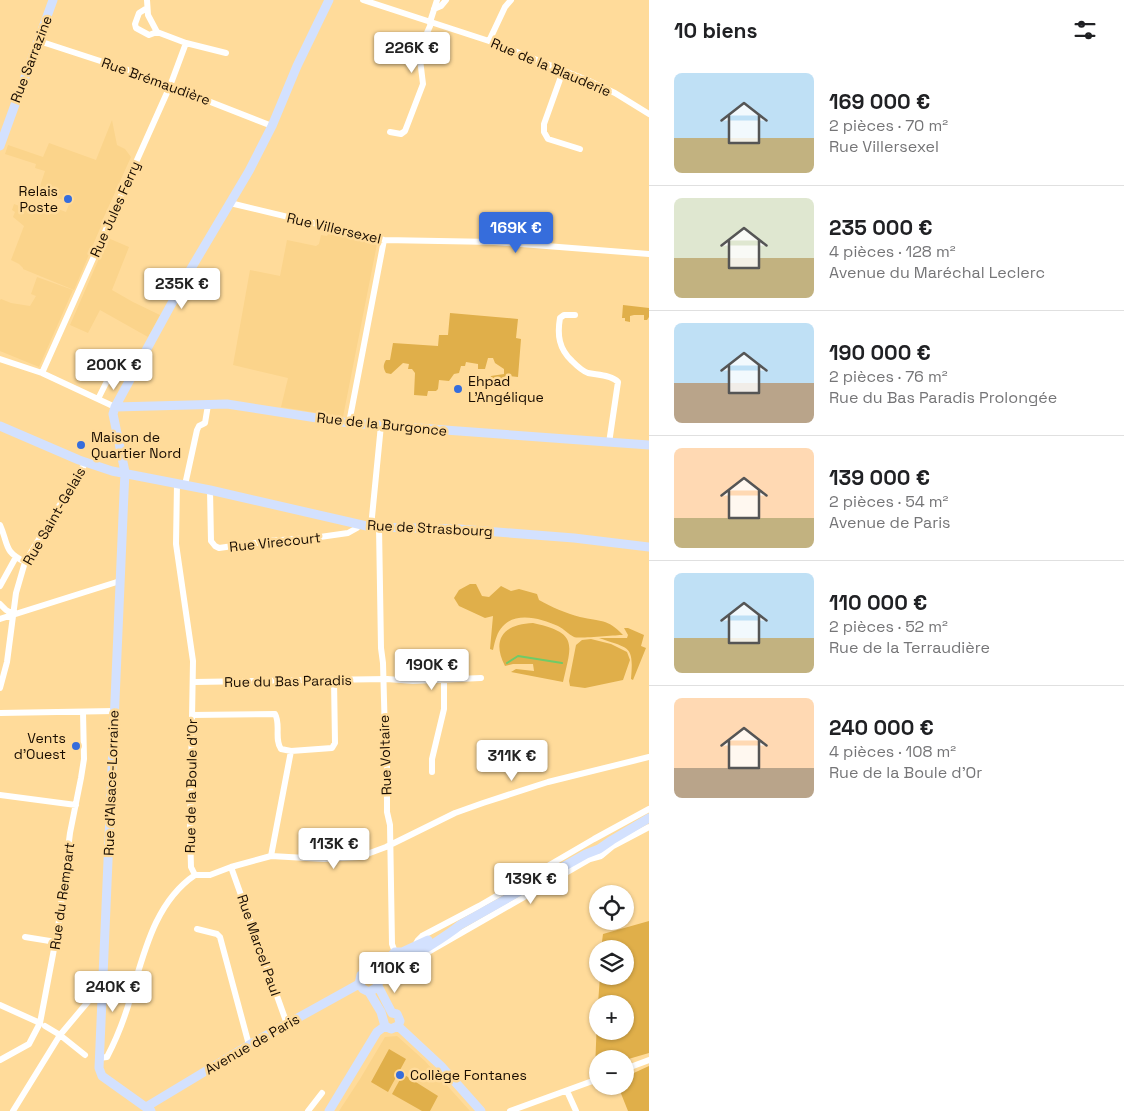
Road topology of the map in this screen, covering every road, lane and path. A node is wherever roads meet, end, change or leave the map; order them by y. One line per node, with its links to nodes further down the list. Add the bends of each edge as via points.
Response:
1 (53, 0): 12 (main road, Rue Sarrazine)
2 (147, 0): 8 (street)
3 (329, 0): 19 (main road)
4 (363, 0): 10 (street, Rue de la Blauderie)
5 (437, 0): 9 (street)
6 (446, 0): 9 (street)
7 (511, 0): 13 (street)
8 (147, 8): 11 (street); 11 (street, via 139,13 136,28 149,35)
9 (434, 9): 10 (street)
10 (430, 22): 13 (street, Rue de la Blauderie); 20 (street, via 419,52 424,80 417,102 405,131 401,134)
11 (157, 32): 14 (street)
12 (38, 41): 17 (street, Rue Brémaudière); 21 (main road, Rue Sarrazine)
13 (489, 41): 16 (street, Rue de la Blauderie)
14 (186, 43): 15 (street); 17 (street, Rue Jules Ferry)
15 (226, 53)
16 (563, 71): 18 (street, Rue de la Blauderie, via 597,84); 22 (street, via 544,132 548,139)
17 (170, 86): 19 (street, Rue Brémaudière); 28 (street, Rue Jules Ferry)
18 (649, 114)
19 (272, 126): 23 (main road)
20 (390, 132)
21 (0, 146)
22 (580, 149)
23 (230, 203): 24 (street, Rue Villersexel); 32 (main road)
24 (384, 240): 25 (street, Rue Villersexel, via 494,242); 33 (street)
25 (649, 254)
26 (575, 316): 36 (street, via 560,318 558,336 562,349 581,369 618,382)
27 (0, 359): 28 (street)
28 (42, 373): 30 (street)
29 (110, 375): 30 (street)
30 (98, 399): 32 (street)
31 (208, 405): 32 (main road, Rue de la Burgonce); 33 (main road, Rue de la Burgonce, via 237,405); 41 (street, Rue de la Boule d'Or, via 205,423 197,430)
32 (115, 407): 40 (main road, Rue d'Alsace-Lorraine, via 113,414)
33 (348, 423): 34 (main road, Rue de la Burgonce)
34 (382, 425): 36 (main road, Rue de la Burgonce); 46 (street, Rue Voltaire)
35 (0, 426): 38 (main road, Rue de Strasbourg)
36 (609, 443): 37 (main road, Rue de la Burgonce)
37 (649, 445)
38 (86, 462): 39 (main road, Rue de Strasbourg); 49 (street, Rue Saint-Gelais)
39 (112, 470): 40 (main road, Rue de Strasbourg); 43 (main road)
40 (125, 472): 41 (main road, Rue de Strasbourg); 43 (main road, Rue d'Alsace-Lorraine)
41 (181, 485): 42 (main road, Rue de Strasbourg); 59 (street, Rue de la Boule d'Or, via 176,544)
42 (210, 490): 44 (main road, Rue de Strasbourg); 44 (street, Rue Virecourt, via 211,541 219,548 348,533)
43 (124, 493): 50 (main road, Rue d'Alsace-Lorraine)
44 (359, 524): 46 (main road, Rue de Strasbourg)
45 (0, 525): 48 (street, via 8,549)
46 (375, 527): 47 (main road, Rue de Strasbourg, via 458,529); 57 (street, Rue Voltaire)
47 (649, 547)
48 (16, 557): 49 (street); 51 (street)
49 (25, 562): 53 (street, Rue Saint-Gelais)
50 (120, 581): 53 (street); 61 (main road, Rue d'Alsace-Lorraine)
51 (0, 586)
52 (0, 604): 53 (street)
53 (14, 614): 54 (street); 60 (street, Rue Saint-Gelais)
54 (0, 619)
55 (444, 678): 56 (street, Rue du Bas Paradis); 57 (street, Rue du Bas Paradis); 67 (street, via 444,709)
56 (481, 678)
57 (383, 679): 58 (street, Rue du Bas Paradis); 75 (street, Rue Voltaire)
58 (334, 680): 59 (street, Rue du Bas Paradis); 65 (street, via 334,746)
59 (194, 682): 64 (street, Rue de la Boule d'Or)
60 (0, 687)
61 (114, 711): 62 (street); 90 (main road, Rue d'Alsace-Lorraine)
62 (84, 712): 63 (street); 69 (street, Rue du Rempart, via 84,759)
63 (0, 713)
64 (192, 715): 65 (street, via 275,714 278,745); 78 (street, Rue de la Boule d'Or, via 190,840 191,867)
65 (291, 751): 76 (street)
66 (649, 757): 75 (street, via 548,782 482,803)
67 (432, 772)
68 (0, 796): 69 (street)
69 (76, 806): 83 (street, Rue du Rempart)
70 (649, 809): 84 (street, via 434,929 418,940)
71 (649, 818): 73 (main road)
72 (649, 827): 74 (street)
73 (614, 838): 74 (street); 79 (main road)
74 (626, 839): 79 (street, via 601,856)
75 (389, 845): 76 (street, via 352,859); 85 (street, Rue Voltaire, via 392,944)
76 (271, 856): 77 (street)
77 (231, 867): 78 (street, via 205,876); 96 (street, Rue Marcel Paul)
78 (195, 875): 101 (street, via 180,888 155,923 119,1032 107,1057)
79 (511, 900): 80 (street); 80 (main road, via 473,918)
80 (463, 927): 84 (main road, via 443,931); 86 (main road)
81 (197, 929): 99 (street, via 217,934 220,938)
82 (25, 937): 83 (street)
83 (56, 942): 95 (street, Rue du Rempart)
84 (414, 947): 85 (main road)
85 (396, 955): 86 (main road, via 406,958); 86 (main road, via 393,965); 87 (main road)
86 (404, 964): 88 (main road)
87 (370, 972): 88 (main road, via 375,973); 89 (main road, via 361,975)
88 (378, 983): 91 (main road); 93 (main road)
89 (359, 984): 91 (main road); 96 (main road, Avenue de Paris)
90 (102, 985): 98 (street); 101 (main road, Rue d'Alsace-Lorraine)
91 (369, 992): 94 (main road)
92 (0, 1005): 95 (street)
93 (392, 1012): 94 (main road, via 387,1014); 97 (main road, via 398,1016)
94 (384, 1022): 97 (main road, via 392,1029); 111 (main road)
95 (43, 1024): 98 (street); 102 (street, Rue du Rempart, via 29,1044)
96 (288, 1024): 99 (main road, Avenue de Paris)
97 (398, 1026): 112 (main road, via 441,1066)
98 (60, 1035): 100 (street); 109 (street)
99 (249, 1046): 108 (main road, Avenue de Paris)
100 (85, 1055)
101 (99, 1058): 108 (main road, Rue d'Alsace-Lorraine, via 100,1072)
102 (0, 1060)
103 (649, 1060): 104 (street)
104 (634, 1066)
105 (589, 1082): 106 (street)
106 (567, 1091): 113 (street); 114 (street)
107 (322, 1094): 110 (street)
108 (148, 1109)
109 (13, 1111)
110 (308, 1111)
111 (329, 1111)
112 (481, 1111)
113 (510, 1111)
114 (576, 1111)

